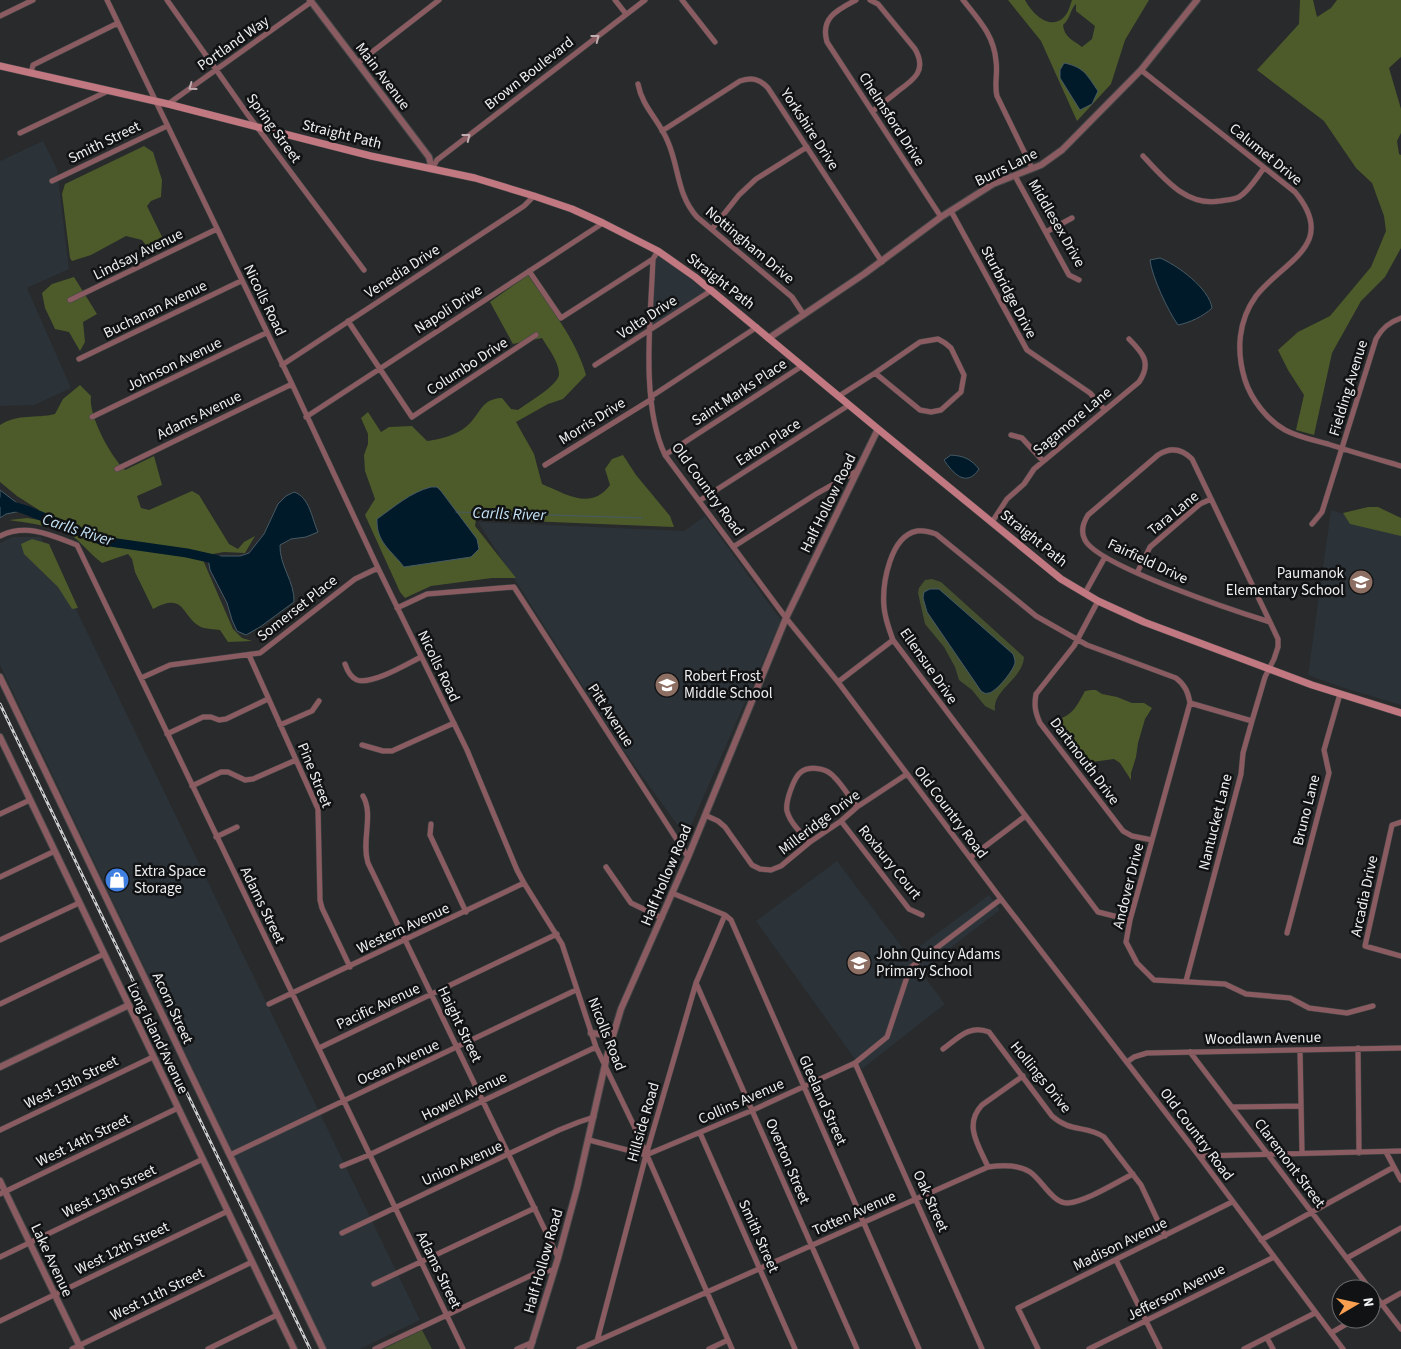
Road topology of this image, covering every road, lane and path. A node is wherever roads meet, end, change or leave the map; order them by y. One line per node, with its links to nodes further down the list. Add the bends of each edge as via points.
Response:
1 (33, 0): 14 (street)
2 (107, 0): 15 (street, Nicolls Road)
3 (167, 0): 19 (street, Spring Street)
4 (439, 0): 17 (street)
5 (615, 0): 13 (street)
6 (645, 0): 13 (street, Brown Boulevard)
7 (682, 0): 16 (street)
8 (856, 0): 26 (street, Chelmsford Drive, via 833,14 824,33)
9 (870, 0): 26 (street, via 878,4 915,48 920,63 916,77)
10 (963, 0): 33 (street, via 990,36 997,62 995,90)
11 (1197, 0): 20 (street, Burrs Lane)
12 (311, 1): 17 (street, Main Avenue); 19 (street, Portland Way)
13 (626, 14): 35 (street, Brown Boulevard, one-way to 13, via 437,160)
14 (0, 16)
15 (118, 23): 21 (street, via 32,65); 24 (street, Nicolls Road)
16 (715, 42)
17 (358, 63): 35 (street, Main Avenue, via 429,157)
18 (0, 66): 21 (main road, Straight Path)
19 (216, 70): 25 (street, Portland Way, one-way to 25); 28 (street, Spring Street)
20 (1141, 70): 33 (street, Burrs Lane, via 1062,150); 34 (street, Calumet Drive)
21 (30, 73): 23 (main road, Straight Path)
22 (638, 84): 29 (street, Nottingham Drive, via 644,104)
23 (108, 90): 24 (main road, Straight Path); 30 (street)
24 (156, 102): 25 (main road, Straight Path); 27 (street, Nicolls Road)
25 (168, 104): 28 (main road, Straight Path)
26 (873, 111): 40 (street, Chelmsford Drive)
27 (167, 126): 37 (street, Smith Street); 43 (street, Nicolls Road)
28 (257, 127): 35 (main road, Straight Path); 49 (street, Spring Street)
29 (662, 131): 31 (street, Yorkshire Drive, via 740,81 756,79 768,88); 44 (street, Nottingham Drive, via 671,149 680,189 689,209)
30 (20, 132)
31 (806, 147): 44 (street, via 756,179); 48 (street, Yorkshire Drive)
32 (1143, 156): 34 (street, via 1171,186 1191,199 1210,203 1239,197)
33 (1032, 168): 36 (street, Burrs Lane)
34 (1264, 168): 79 (street, Calumet Drive, via 1296,192 1305,204 1310,214 1310,237 1304,250 1265,286 1250,306 1240,340 1246,383 1265,414 1284,429)
35 (432, 170): 38 (main road, Straight Path, via 475,178)
36 (1015, 176): 39 (street, Burrs Lane, via 993,184); 45 (street, Middlesex Drive)
37 (52, 181)
38 (534, 196): 42 (main road, Straight Path); 57 (street, Venedia Drive, via 524,206)
39 (951, 211): 40 (street, Burrs Lane); 74 (street, Sturbridge Drive, via 1027,350 1090,393)
40 (941, 217): 48 (street, Burrs Lane)
41 (1072, 218): 45 (street)
42 (603, 223): 46 (main road, Straight Path); 50 (street, Napoli Drive)
43 (216, 229): 52 (street, Nicolls Road); 54 (street, Lindsay Avenue)
44 (712, 229): 55 (street, Nottingham Drive, via 792,297)
45 (1046, 232): 51 (street, Middlesex Drive, via 1069,275)
46 (658, 251): 47 (street); 53 (main road, Straight Path)
47 (653, 258): 50 (street, via 561,318); 59 (street, Old Country Road)
48 (882, 262): 55 (street, Burrs Lane)
49 (364, 270)
50 (529, 271): 68 (street, Napoli Drive)
51 (1078, 280)
52 (241, 281): 60 (street, Nicolls Road); 64 (street, Buchanan Avenue)
53 (712, 290): 58 (main road, Straight Path); 59 (street, Volta Drive)
54 (70, 300)
55 (804, 314): 62 (street, Burrs Lane)
56 (1401, 318): 79 (street, Fielding Avenue, via 1387,325 1376,339)
57 (348, 321): 65 (street, Venedia Drive); 68 (street)
58 (757, 327): 62 (main road, Straight Path); 72 (street, Morris Drive)
59 (649, 330): 66 (street, Volta Drive); 72 (street, Old Country Road)
60 (266, 333): 65 (street, Nicolls Road); 75 (street, Johnson Avenue)
61 (536, 335): 68 (street, Columbo Drive, via 412,417)
62 (769, 338): 67 (main road, Straight Path)
63 (1129, 339): 74 (street, Sagamore Lane, via 1144,357 1143,375)
64 (80, 359)
65 (282, 365): 70 (street, Nicolls Road)
66 (595, 365)
67 (802, 366): 71 (main road, Straight Path); 80 (street, Saint Marks Place)
68 (380, 369): 76 (street, Napoli Drive)
69 (875, 373): 69 (street, via 920,342 938,339 951,348 964,375 964,383 961,392 941,410 925,411); 71 (street)
70 (292, 384): 76 (street, Nicolls Road); 84 (street, Adams Avenue)
71 (839, 396): 73 (main road, Straight Path)
72 (652, 397): 80 (street, Old Country Road, via 658,437); 82 (street, Morris Drive)
73 (849, 405): 77 (main road, Straight Path); 87 (street, Eaton Place)
74 (1105, 410): 81 (street, Sagamore Lane)
75 (92, 417)
76 (306, 417): 93 (street, Nicolls Road)
77 (878, 429): 85 (street, Half Hollow Road); 88 (main road, Straight Path)
78 (1011, 435): 81 (street, via 1022,438)
79 (1342, 449): 83 (street, Calumet Drive); 89 (street, Fielding Avenue, via 1322,512)
80 (665, 455): 87 (street, Old Country Road)
81 (1043, 461): 88 (street, Sagamore Lane, via 1007,499)
82 (545, 466)
83 (1401, 466)
84 (117, 469)
85 (857, 471): 91 (street); 98 (street, Half Hollow Road)
86 (1211, 499): 92 (street, Fairfield Drive, via 1192,459 1176,449 1166,449 1088,515 1083,523 1085,541); 94 (street, Tara Lane, via 1200,504 1150,547); 99 (street, Fairfield Drive)
87 (699, 501): 91 (street, Old Country Road)
88 (992, 522): 95 (main road, Straight Path, via 1062,579)
89 (1312, 524)
90 (0, 536): 107 (street, Adams Street, via 12,530 42,531 77,545)
91 (734, 546): 98 (street, Old Country Road)
92 (1105, 557): 94 (street, Fairfield Drive); 95 (street)
93 (378, 568): 97 (street, Nicolls Road); 102 (street, Somerset Place, via 355,579 260,653)
94 (1137, 574): 99 (street, Fairfield Drive)
95 (1085, 593): 96 (main road, Straight Path)
96 (1098, 601): 101 (street, Dartmouth Drive); 105 (main road, Straight Path, via 1144,622)
97 (397, 608): 103 (street, Nicolls Road); 138 (street, Pitt Avenue, via 427,594 514,587)
98 (786, 618): 108 (street, Old Country Road); 128 (street, Half Hollow Road)
99 (1270, 622): 105 (street, Fairfield Drive, via 1278,647)
100 (893, 640): 101 (street, Ellensue Drive, via 884,607 888,568 897,546 904,537 916,531 936,534 1036,616); 108 (street); 129 (street, Ellensue Drive)
101 (1077, 640): 112 (street, via 1176,678 1188,692); 135 (street, Dartmouth Drive, via 1036,694 1035,713 1123,831)
102 (249, 655): 107 (street, Somerset Place, via 170,665); 110 (street, Pine Street)
103 (421, 657): 104 (street, via 383,676 366,680 357,680 349,674); 115 (street, Nicolls Road)
104 (345, 664)
105 (1269, 668): 109 (main road, Straight Path); 114 (street, Nantucket Lane)
106 (0, 677): 200 (street, Acorn Street)
107 (141, 678): 117 (street, Adams Street)
108 (838, 682): 122 (street, Old Country Road)
109 (1340, 694): 113 (main road, Straight Path); 151 (street, Bruno Lane, via 1324,750 1329,773)
110 (268, 699): 116 (street, Pine Street); 117 (street, via 226,719 203,717)
111 (319, 701): 116 (street, via 312,711)
112 (1190, 703): 114 (street); 135 (street, Andover Drive)
113 (1401, 713)
114 (1252, 721): 158 (street, Nantucket Lane)
115 (454, 723): 119 (street, via 392,751); 142 (street, Nicolls Road)
116 (280, 726): 121 (street, Pine Street)
117 (167, 734): 123 (street, Adams Street)
118 (0, 737): 120 (street, Long Island Avenue)
119 (362, 745)
120 (2, 749): 125 (street, Long Island Avenue)
121 (296, 760): 123 (street, via 253,779 245,780 220,772); 157 (street, Pine Street, via 318,809 322,908)
122 (907, 774): 126 (street, Milleridge Drive); 139 (street, Old Country Road)
123 (192, 786): 134 (street, Adams Street)
124 (364, 796): 153 (street, Haight Street, via 368,810 365,854)
125 (30, 800): 127 (street); 137 (street, Long Island Avenue)
126 (857, 807): 130 (street, Milleridge Drive); 136 (street, via 831,773 820,768 800,772 786,802 787,810)
127 (0, 814)
128 (705, 815): 136 (street, Milleridge Drive, via 718,821 752,865 760,869 771,870 781,866); 138 (street, Half Hollow Road)
129 (1024, 816): 139 (street); 150 (street, Ellensue Drive, via 1098,912)
130 (842, 821): 136 (street, Milleridge Drive); 148 (street, Roxbury Court, via 909,909)
131 (1401, 822): 156 (street, Arcadia Drive, via 1392,825 1365,946)
132 (431, 824): 146 (street, via 430,835)
133 (237, 827): 134 (street)
134 (216, 837): 161 (street, Adams Street)
135 (1152, 840): 150 (street, Andover Drive)
136 (810, 842)
137 (54, 851): 141 (street); 145 (street, Long Island Avenue)
138 (688, 857): 143 (street, Half Hollow Road)
139 (970, 858): 144 (street, Old Country Road)
140 (606, 866): 149 (street, via 631,903)
141 (0, 877)
142 (524, 883): 146 (street, Western Avenue); 152 (street, Nicolls Road)
143 (672, 893): 147 (street); 149 (street, Half Hollow Road)
144 (1001, 899): 178 (street, Old Country Road); 179 (street, Collins Avenue, via 910,968 887,1037)
145 (79, 902): 154 (street); 155 (street, Long Island Avenue)
146 (466, 912): 153 (street, Western Avenue)
147 (725, 915): 159 (street, Hillside Road); 183 (street, Gleeland Street, via 731,920)
148 (922, 915)
149 (662, 918): 168 (street, Half Hollow Road)
150 (1130, 920): 158 (street, Andover Drive, via 1126,942 1137,963 1154,980)
151 (1286, 933)
152 (556, 934): 160 (street, Nicolls Road); 162 (street, Pacific Avenue)
153 (406, 939): 157 (street, Western Avenue); 162 (street, Haight Street)
154 (0, 940)
155 (104, 954): 163 (street); 165 (street, Long Island Avenue)
156 (1401, 956)
157 (350, 967): 161 (street, Western Avenue)
158 (1186, 982): 166 (street, Andover Drive, via 1225,984 1246,994 1290,998 1309,1008 1347,1013)
159 (696, 983): 189 (street, Overton Street); 202 (street, Hillside Road)
160 (576, 990): 167 (street, Nicolls Road); 171 (street, Ocean Avenue)
161 (292, 993): 164 (street, Western Avenue); 170 (street, Adams Street)
162 (431, 994): 170 (street, Pacific Avenue); 171 (street, Haight Street)
163 (0, 1004)
164 (270, 1004)
165 (129, 1005): 177 (street, Long Island Avenue); 180 (street)
166 (1373, 1006)
167 (591, 1033): 168 (street); 169 (street, Nicolls Road)
168 (613, 1034): 181 (street, Half Hollow Road)
169 (596, 1047): 181 (street, Nicolls Road); 185 (street, Howell Avenue)
170 (319, 1048): 184 (street, Adams Street)
171 (458, 1048): 184 (street, Ocean Avenue); 185 (street, Haight Street)
172 (1358, 1048): 173 (street, Woodlawn Avenue); 175 (street, Woodlawn Avenue); 197 (street)
173 (1401, 1048)
174 (943, 1049): 182 (street, Hollings Drive, via 970,1030 980,1028 989,1032)
175 (1300, 1050): 176 (street, Woodlawn Avenue); 186 (street)
176 (1190, 1052): 178 (street, Woodlawn Avenue, via 1147,1053); 187 (street, Claremont Street)
177 (153, 1057): 188 (street, Long Island Avenue); 191 (street, West 15th Street)
178 (1127, 1062): 203 (street, Old Country Road)
179 (855, 1063): 183 (street, Collins Avenue); 212 (street, Oak Street)
180 (0, 1067)
181 (606, 1067): 190 (street, Half Hollow Road); 202 (street, Nicolls Road)
182 (1023, 1076): 206 (street, via 976,1111 972,1128); 208 (street, Hollings Drive, via 1052,1116 1069,1127 1097,1132 1104,1137)
183 (804, 1087): 189 (street, Collins Avenue); 218 (street, Gleeland Street)
184 (344, 1101): 200 (street, Ocean Avenue); 201 (street, Adams Street)
185 (483, 1101): 198 (street, Haight Street); 201 (street, Howell Avenue)
186 (1301, 1106): 187 (street); 196 (street)
187 (1232, 1107): 199 (street, Claremont Street)
188 (178, 1108): 204 (street, Long Island Avenue); 211 (street, West 14th Street)
189 (753, 1110): 192 (street, Collins Avenue); 224 (street, Overton Street)
190 (594, 1118): 193 (street, Half Hollow Road); 198 (street, Union Avenue)
191 (0, 1130)
192 (700, 1133): 202 (street, Collins Avenue); 232 (street, Smith Street)
193 (589, 1140): 202 (street); 226 (street, Half Hollow Road)
194 (1401, 1151): 195 (street)
195 (1386, 1152): 197 (street); 207 (street)
196 (1302, 1153): 197 (street); 199 (street)
197 (1359, 1153)
198 (509, 1154): 214 (street, Union Avenue); 215 (street, Haight Street)
199 (1268, 1154): 203 (street); 217 (street, Claremont Street)
200 (230, 1155): 255 (street, Acorn Street)
201 (369, 1155): 205 (street, Howell Avenue); 214 (street, Adams Street)
202 (646, 1155): 236 (street, Nicolls Road); 250 (street, Hillside Road)
203 (1199, 1156): 213 (street, Old Country Road)
204 (203, 1159): 216 (street, Long Island Avenue); 223 (street, West 13th Street)
205 (342, 1166)
206 (988, 1167): 208 (street, Totten Avenue, via 1015,1166 1029,1171 1057,1200 1066,1203 1078,1201); 212 (street, Totten Avenue)
207 (1394, 1167): 209 (street); 217 (street)
208 (1133, 1174): 221 (street, Hollings Drive)
209 (1401, 1180)
210 (0, 1181): 211 (street, Lake Avenue)
211 (3, 1193): 223 (street, Lake Avenue)
212 (916, 1199): 218 (street, Totten Avenue); 266 (street, Oak Street)
213 (1232, 1202): 221 (street, Madison Avenue); 222 (street, Old Country Road)
214 (395, 1208): 220 (street, Union Avenue); 231 (street, Adams Street)
215 (535, 1208): 226 (street, Haight Street); 231 (street)
216 (228, 1211): 230 (street, Long Island Avenue); 238 (street, West 12th Street)
217 (1312, 1213): 222 (street); 228 (street, Claremont Street)
218 (864, 1222): 224 (street, Totten Avenue); 265 (street, Gleeland Street)
219 (1401, 1228): 228 (street)
220 (342, 1233)
221 (1165, 1236): 229 (street, Madison Avenue)
222 (1261, 1240): 227 (street, Old Country Road)
223 (30, 1243): 225 (street, West 13th Street); 238 (street, Lake Avenue)
224 (812, 1246): 232 (street, Totten Avenue); 264 (street, Overton Street)
225 (0, 1257)
226 (558, 1258): 233 (street, Half Hollow Road)
227 (1274, 1258): 240 (street, Old Country Road); 244 (street, Jefferson Avenue)
228 (1347, 1258): 234 (street, Claremont Street)
229 (1116, 1260): 244 (street); 267 (street, Madison Avenue, via 1018,1308)
230 (252, 1262): 241 (street, Long Island Avenue); 252 (street, West 11th Street)
231 (422, 1262): 235 (street); 242 (street, Adams Street)
232 (760, 1269): 236 (street, Totten Avenue); 263 (street, Smith Street)
233 (554, 1270): 242 (street, via 536,1273); 251 (street, Half Hollow Road)
234 (1363, 1279)
235 (374, 1284)
236 (707, 1292): 249 (street, Nicolls Road); 250 (street, Totten Avenue)
237 (1401, 1293): 239 (street)
238 (54, 1295): 243 (street, West 12th Street); 252 (street, Lake Avenue)
239 (1382, 1304): 246 (street, Claremont Street)
240 (1315, 1314): 247 (street, Old Country Road); 248 (street)
241 (277, 1315): 253 (street); 254 (street, Long Island Avenue)
242 (447, 1315): 256 (street); 257 (street, Adams Street)
243 (0, 1321)
244 (1146, 1322): 268 (street, Jefferson Avenue); 269 (street)
245 (1338, 1329): 247 (street)
246 (1401, 1329)
247 (1331, 1333): 272 (street, Old Country Road)
248 (1267, 1338): 270 (street); 271 (street)
249 (728, 1340): 261 (street); 262 (street, Nicolls Road)
250 (597, 1341): 260 (street, Totten Avenue)
251 (533, 1342): 258 (street); 259 (street, Half Hollow Road)
252 (77, 1348)
253 (208, 1349)
254 (294, 1349)
255 (323, 1349)
256 (375, 1349)
257 (463, 1349)
258 (517, 1349)
259 (530, 1349)
260 (579, 1349)
261 (710, 1349)
262 (732, 1349)
263 (794, 1349)
264 (857, 1349)
265 (919, 1349)
266 (982, 1349)
267 (1038, 1349)
268 (1090, 1349)
269 (1160, 1349)
270 (1244, 1349)
271 (1273, 1349)
272 (1343, 1349)

